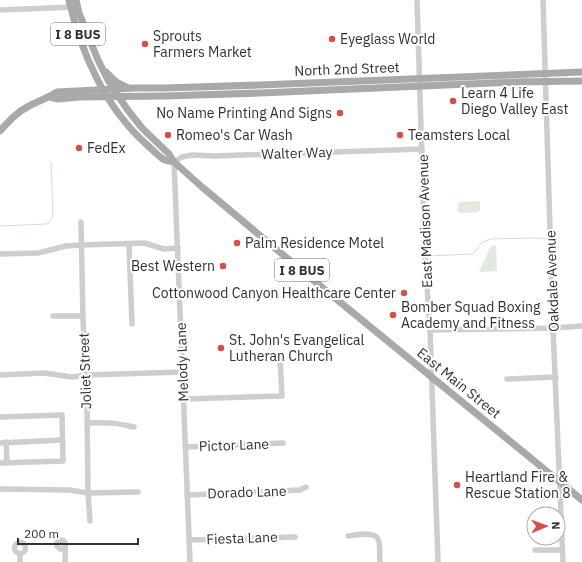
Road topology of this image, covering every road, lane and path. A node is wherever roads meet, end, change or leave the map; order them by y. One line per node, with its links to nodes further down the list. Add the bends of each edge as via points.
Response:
1 (417, 0): 9 (street, East Madison Avenue)
2 (543, 0): 7 (street, Oakdale Avenue)
3 (73, 3): 4 (street); 5 (main road, East Main Street / I 8 BUS); 8 (main road, East Main Street / I 8 BUS, via 80,40)
4 (0, 10)
5 (100, 66): 17 (main road, East Main Street / I 8 BUS); 18 (main road, via 116,82)
6 (582, 72): 7 (main road, North 2nd Street)
7 (545, 74): 9 (main road, North 2nd Street); 12 (street, Oakdale Avenue)
8 (96, 76): 19 (main road, East Main Street / I 8 BUS); 21 (main road)
9 (420, 79): 10 (main road, North 2nd Street); 16 (street, East Madison Avenue)
10 (350, 81): 13 (main road, North 2nd Street); 20 (main road, via 343,88)
11 (582, 81): 12 (main road, North 2nd Street)
12 (546, 82): 16 (main road, North 2nd Street); 42 (street, Oakdale Avenue)
13 (280, 85): 15 (main road, North 2nd Street); 22 (main road, via 274,88)
14 (233, 86): 15 (main road, North 2nd Street); 18 (main road, North 2nd Street); 23 (main road)
15 (248, 86): 24 (main road, via 236,90)
16 (420, 87): 20 (main road, North 2nd Street); 31 (street, East Madison Avenue)
17 (113, 89): 18 (main road, North 2nd Street); 19 (main road, North 2nd Street); 28 (main road, East Main Street / I 8 BUS)
18 (130, 89)
19 (103, 90): 21 (main road, North 2nd Street); 27 (main road, East Main Street / I 8 BUS)
20 (336, 90): 22 (main road, North 2nd Street)
21 (88, 91): 26 (main road, North 2nd Street, via 57,92)
22 (272, 93): 24 (main road, North 2nd Street)
23 (218, 94): 24 (main road, North 2nd Street); 25 (main road, North 2nd Street)
24 (234, 94)
25 (135, 96): 28 (main road, North 2nd Street); 29 (main road, via 128,104)
26 (50, 97): 27 (main road, North 2nd Street); 30 (main road, North 2nd Street, via 28,106)
27 (108, 97): 28 (main road, North 2nd Street); 32 (main road, East Main Street / I 8 BUS, via 135,134 163,159)
28 (118, 97): 29 (main road, East Main Street / I 8 BUS)
29 (128, 112): 32 (main road, East Main Street / I 8 BUS)
30 (0, 130)
31 (422, 149): 32 (street, Walter Way, via 192,156 182,157); 43 (street, East Madison Avenue)
32 (174, 162): 36 (street, Melody Lane); 48 (main road, East Main Street / I 8 BUS)
33 (81, 222): 35 (street, Joliet Street)
34 (129, 244): 35 (street); 36 (street, via 144,243 164,249); 40 (street)
35 (81, 245): 37 (street, via 38,253); 39 (street, Joliet Street)
36 (178, 248): 45 (street, Melody Lane)
37 (0, 254)
38 (53, 316): 39 (street)
39 (83, 316): 47 (street, Joliet Street)
40 (132, 324)
41 (582, 326): 42 (street)
42 (553, 328): 43 (street); 49 (street, Oakdale Avenue)
43 (430, 330): 48 (street, East Madison Avenue)
44 (280, 359): 51 (street, via 282,396)
45 (183, 372): 47 (street); 51 (street, Melody Lane)
46 (0, 375): 47 (street, via 44,373)
47 (86, 376): 53 (street, Joliet Street)
48 (431, 376): 62 (main road, East Main Street / I 8 BUS); 81 (street, East Madison Avenue)
49 (556, 377): 50 (street); 62 (street, Oakdale Avenue)
50 (507, 379)
51 (184, 399): 59 (street, Melody Lane)
52 (0, 417): 55 (street, via 62,415)
53 (87, 423): 54 (street, via 104,422); 66 (street, Joliet Street)
54 (134, 427)
55 (62, 440): 56 (street); 61 (street, via 63,461)
56 (6, 442): 57 (street); 61 (street)
57 (0, 443)
58 (283, 443): 59 (street, Pictor Lane)
59 (185, 447): 67 (street, Melody Lane)
60 (0, 463): 61 (street)
61 (7, 463)
62 (560, 481): 68 (main road, East Main Street / I 8 BUS); 75 (street, Oakdale Avenue)
63 (306, 487): 67 (street, Dorado Lane, via 300,490)
64 (0, 489): 66 (street, via 69,490)
65 (138, 492): 66 (street)
66 (88, 493): 69 (street, Joliet Street)
67 (187, 495): 72 (street, Melody Lane)
68 (582, 500)
69 (90, 521)
70 (348, 536): 80 (street, via 378,536)
71 (295, 537): 72 (street, Fiesta Lane)
72 (189, 540): 79 (street, Melody Lane)
73 (65, 547): 78 (street)
74 (535, 550): 75 (street)
75 (562, 550): 82 (street, Oakdale Avenue)
76 (20, 554): 77 (street)
77 (20, 562)
78 (65, 562)
79 (190, 562)
80 (380, 562)
81 (438, 562)
82 (563, 562)

